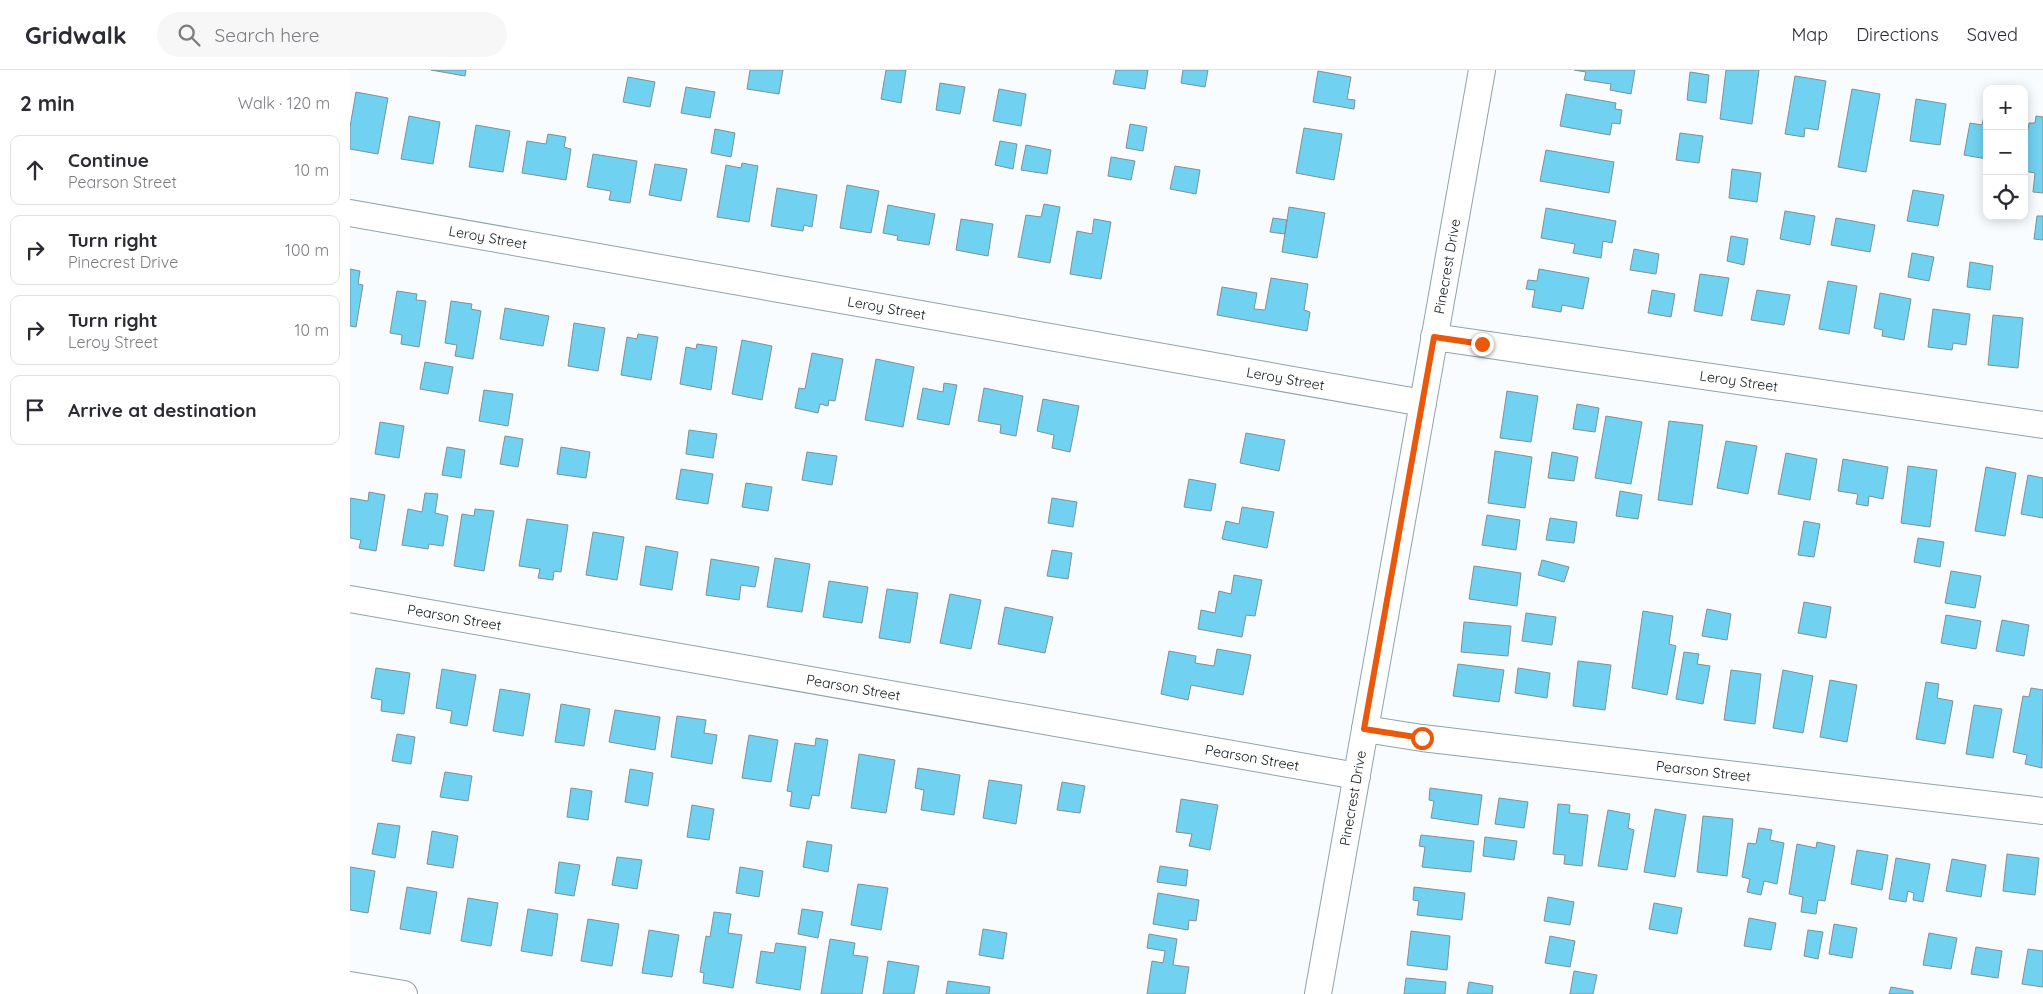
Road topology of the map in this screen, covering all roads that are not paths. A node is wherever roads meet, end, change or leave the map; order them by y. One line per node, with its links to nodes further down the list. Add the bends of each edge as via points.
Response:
1 (1482, 70): 3 (street, Pinecrest Drive)
2 (350, 213): 4 (street, Leroy Street)
3 (1434, 337): 4 (street, Pinecrest Drive); 5 (street, Leroy Street)
4 (1424, 403): 7 (street, Pinecrest Drive)
5 (2043, 425)
6 (350, 599): 8 (street, Pearson Street)
7 (1364, 729): 8 (street, Pinecrest Drive); 9 (street, Pearson Street)
8 (1357, 776): 12 (street, Pinecrest Drive)
9 (2043, 811)
10 (350, 985): 11 (street)
11 (404, 994)
12 (1318, 994)

